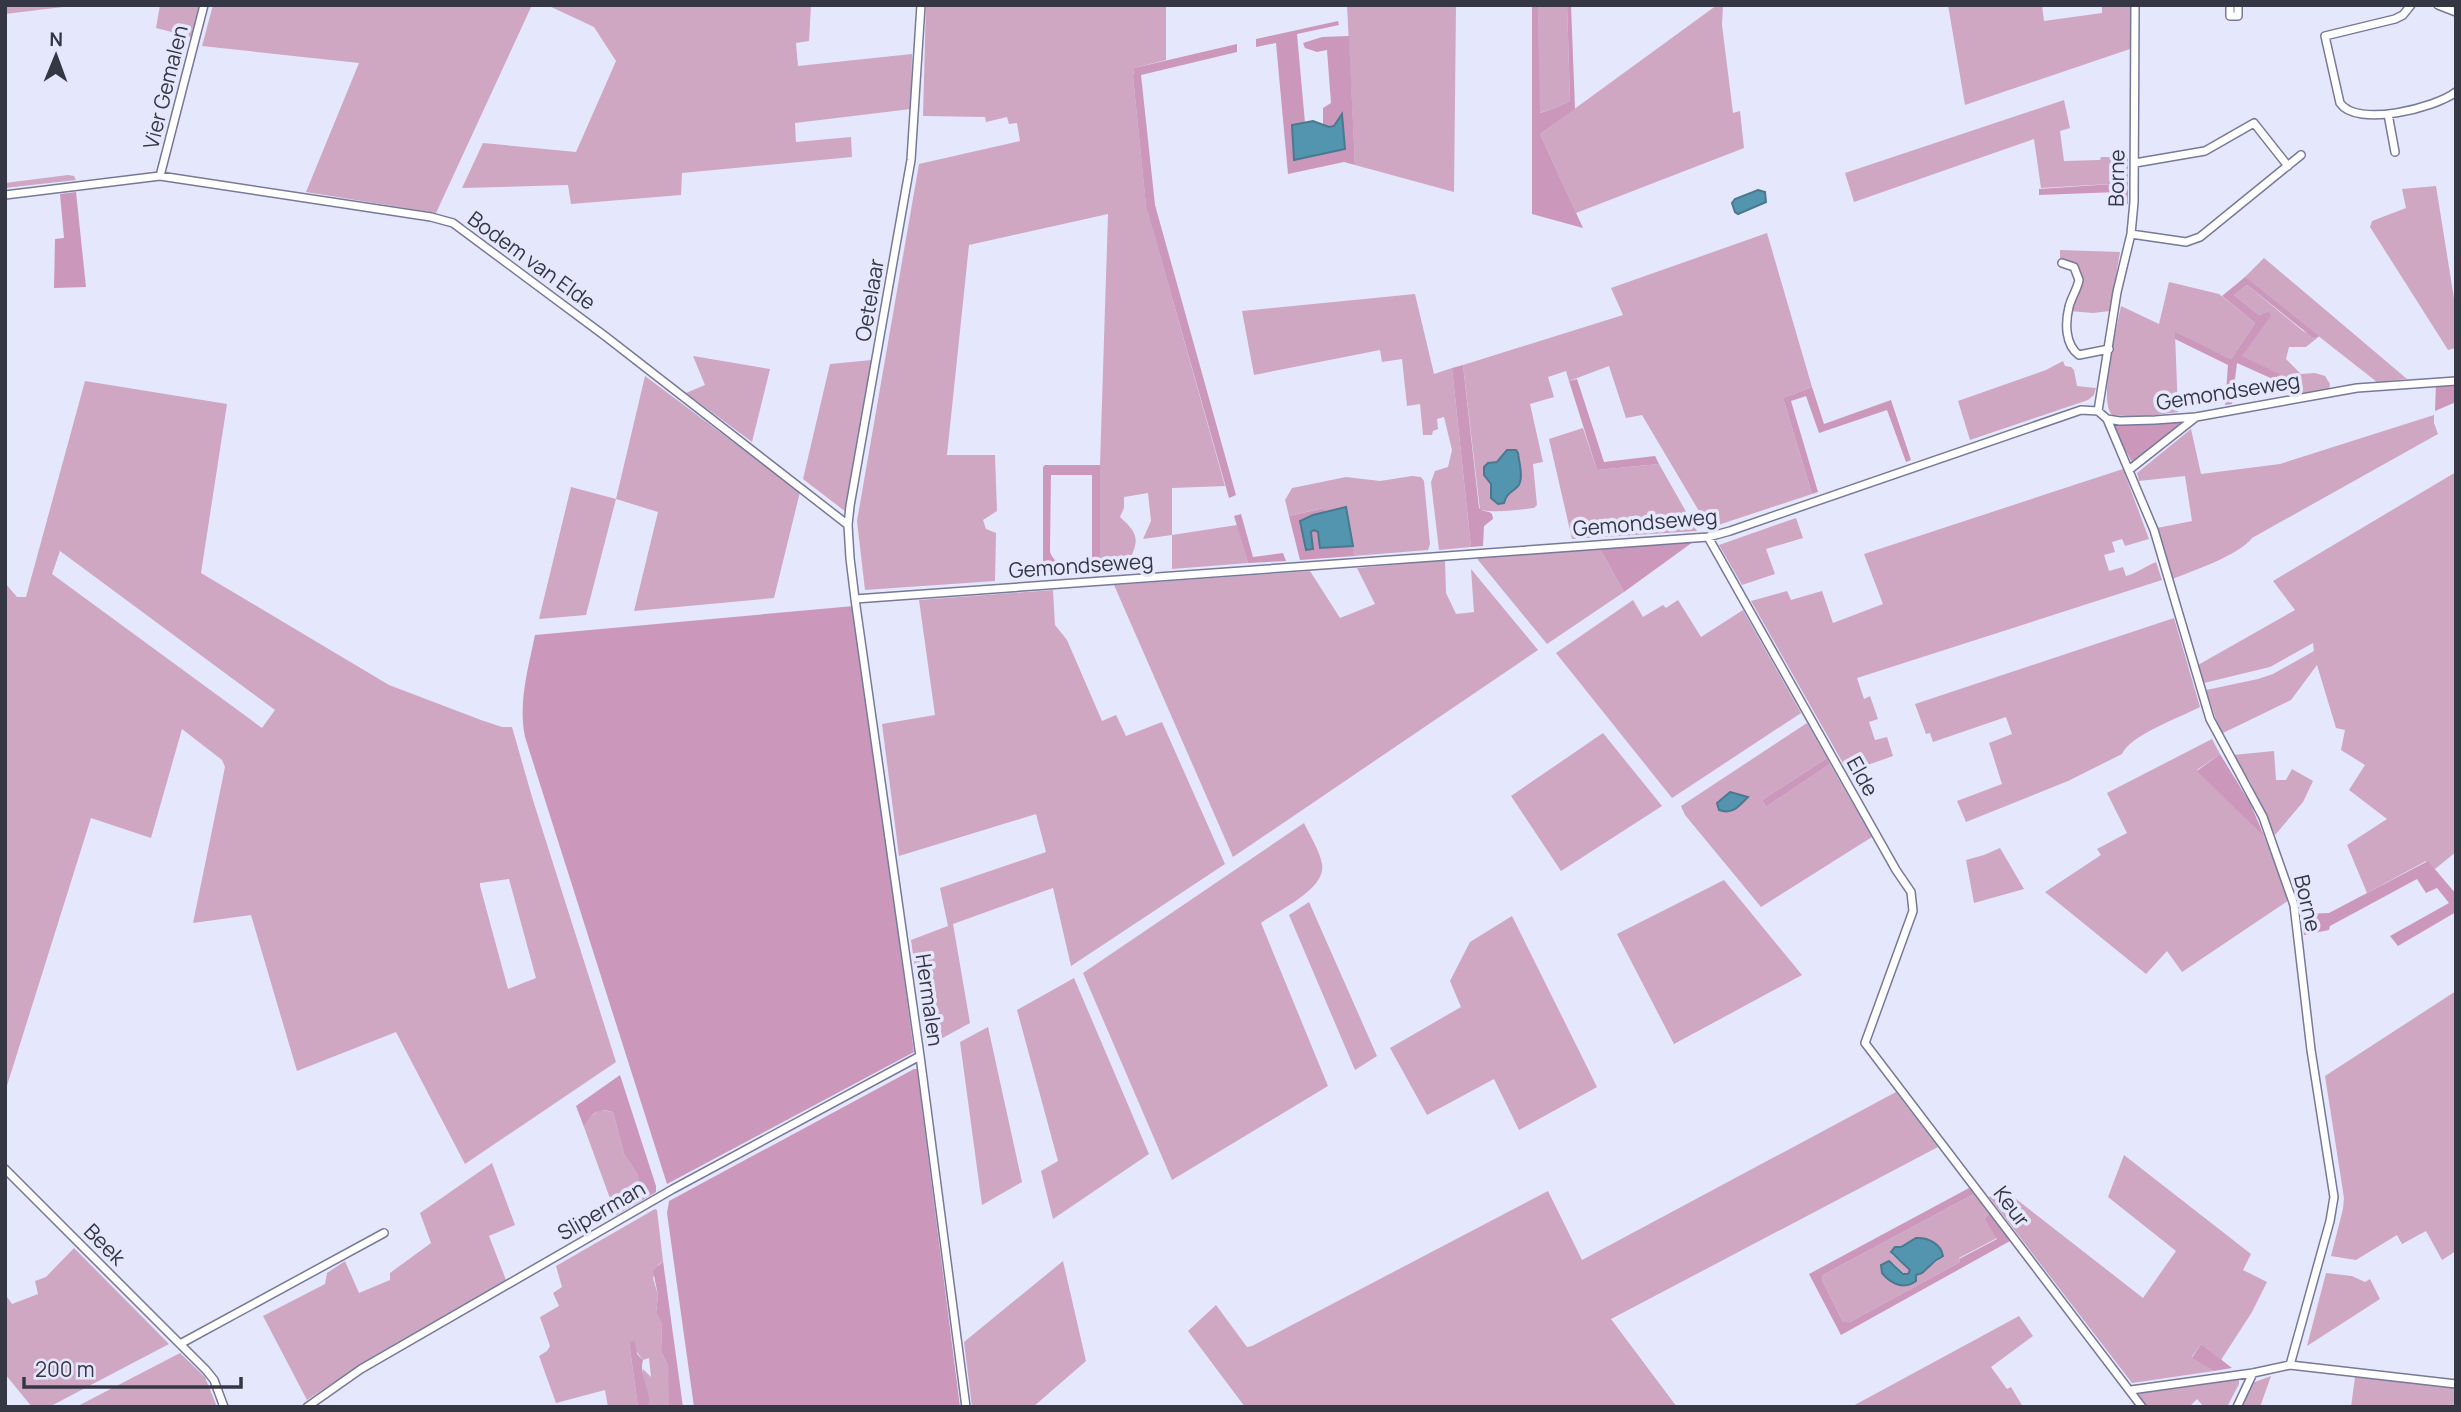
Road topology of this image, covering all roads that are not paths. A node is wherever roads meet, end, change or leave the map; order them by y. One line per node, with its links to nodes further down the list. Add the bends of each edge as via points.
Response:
1 (204, 5): 15 (street, Vier Gemalen)
2 (920, 5): 25 (street, Oetelaar, via 911,160)
3 (2135, 5): 13 (street, Borne)
4 (2230, 5): 5 (street, via 2230,16 2238,16)
5 (2238, 5)
6 (2411, 5): 10 (street, via 2395,19 2325,36 2345,110)
7 (2438, 5): 8 (street)
8 (2456, 12)
9 (2456, 92): 10 (street, via 2440,102)
10 (2388, 114): 11 (street)
11 (2395, 152)
12 (2301, 155): 14 (street)
13 (2134, 163): 14 (street, via 2205,151 2254,123); 17 (street, Borne)
14 (2288, 166): 17 (street, via 2200,237 2186,242)
15 (160, 176): 16 (street, Bodem van Elde); 25 (street, Bodem van Elde, via 453,223)
16 (5, 195)
17 (2131, 234): 19 (street, Borne)
18 (2062, 263): 19 (street, via 2074,267 2079,280 2069,305 2069,344 2079,355)
19 (2109, 349): 21 (street, Borne)
20 (2456, 381): 22 (street, Gemondseweg, via 2357,388)
21 (2098, 411): 23 (street); 26 (street, Gemondseweg, via 2075,412)
22 (2196, 417): 23 (street, Gemondseweg); 24 (street)
23 (2107, 419): 24 (street, Borne)
24 (2129, 470): 33 (street, Borne, via 2154,530 2210,719 2263,817 2294,905 2334,1197)
25 (848, 525): 27 (street, Oetelaar)
26 (1708, 537): 27 (street, Gemondseweg); 28 (street, Elde, via 1911,892 1913,911)
27 (855, 599): 29 (street, Hermalen)
28 (1866, 1043): 36 (street, Keur)
29 (920, 1056): 38 (street, Sliperman, via 666,1193 361,1369); 39 (street, Hermalen)
30 (5, 1169): 32 (street, Beek)
31 (384, 1233): 32 (street)
32 (180, 1344): 37 (street, Beek, via 214,1380)
33 (2290, 1365): 34 (street); 35 (street)
34 (2253, 1373): 36 (street); 41 (street)
35 (2456, 1384)
36 (2131, 1390): 40 (street, Keur)
37 (224, 1407)
38 (307, 1407)
39 (966, 1407)
40 (2142, 1407)
41 (2237, 1407)

